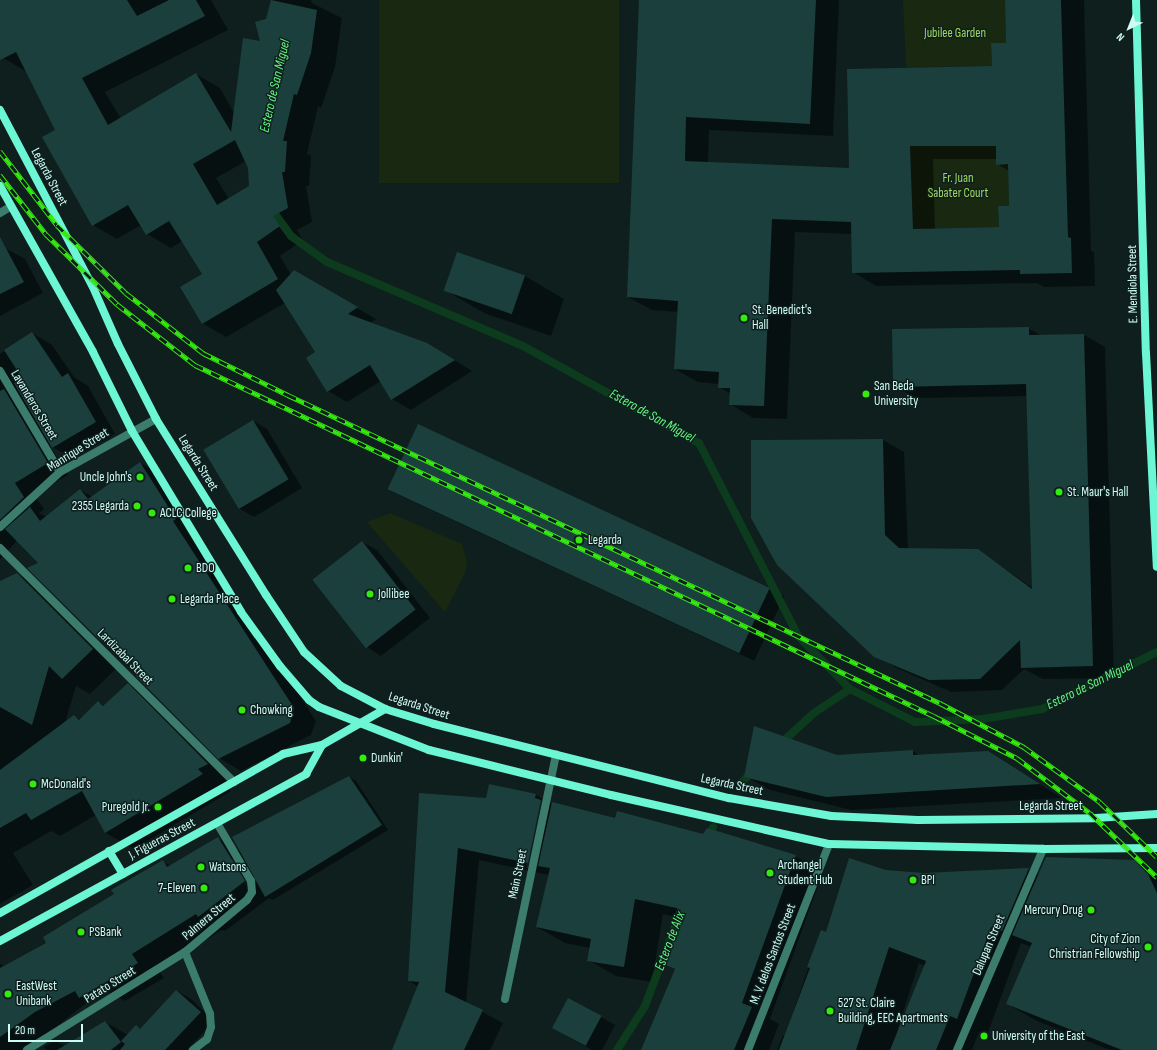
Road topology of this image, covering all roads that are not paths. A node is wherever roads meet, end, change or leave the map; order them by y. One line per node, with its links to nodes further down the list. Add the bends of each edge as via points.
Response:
1 (1136, 0): 12 (main road, E. Mendiola Street, via 1146,353)
2 (0, 110): 7 (main road, Legarda Street, via 89,280)
3 (0, 186): 4 (main road)
4 (10, 207): 5 (street); 8 (main road, via 94,352)
5 (0, 213)
6 (0, 371): 9 (street, Lavanderos Street)
7 (156, 419): 8 (street, Manrique Street); 13 (main road, Legarda Street, via 266,596 304,652 330,679)
8 (132, 431): 9 (street, Manrique Street); 14 (main road, via 241,612 280,666 309,700 319,707)
9 (60, 472): 10 (street, Manrique Street)
10 (0, 527)
11 (0, 548): 18 (street, Lardizabal Street)
12 (1157, 567)
13 (385, 709): 14 (main road, J. Figueras Street); 16 (main road, Legarda Street, via 482,737)
14 (360, 724): 15 (main road, J. Figueras Street); 17 (main road, via 429,750)
15 (322, 745): 18 (main road, J. Figueras Street, via 283,754); 20 (main road, J. Figueras Street, via 306,774)
16 (556, 754): 17 (street, Main Street); 19 (main road, Legarda Street, via 729,798 831,816 918,820 1096,818)
17 (550, 780): 21 (main road); 29 (street, Main Street)
18 (234, 782): 24 (main road, J. Figueras Street)
19 (1157, 814)
20 (217, 823): 25 (main road, J. Figueras Street); 28 (street, Palmera Street, via 251,882 252,892 247,900)
21 (829, 844): 23 (main road); 32 (street, M. V. delos Santos Street)
22 (1157, 848): 23 (main road)
23 (1042, 849): 33 (street, Dalupan Street)
24 (109, 851): 25 (main road); 26 (main road, J. Figueras Street)
25 (123, 874): 27 (main road, J. Figueras Street)
26 (0, 913)
27 (0, 941)
28 (185, 952): 30 (street, Patato Street); 31 (street, Palmera Street, via 210,1014 211,1027 207,1039)
29 (505, 999)
30 (27, 1050)
31 (192, 1050)
32 (748, 1050)
33 (957, 1050)

